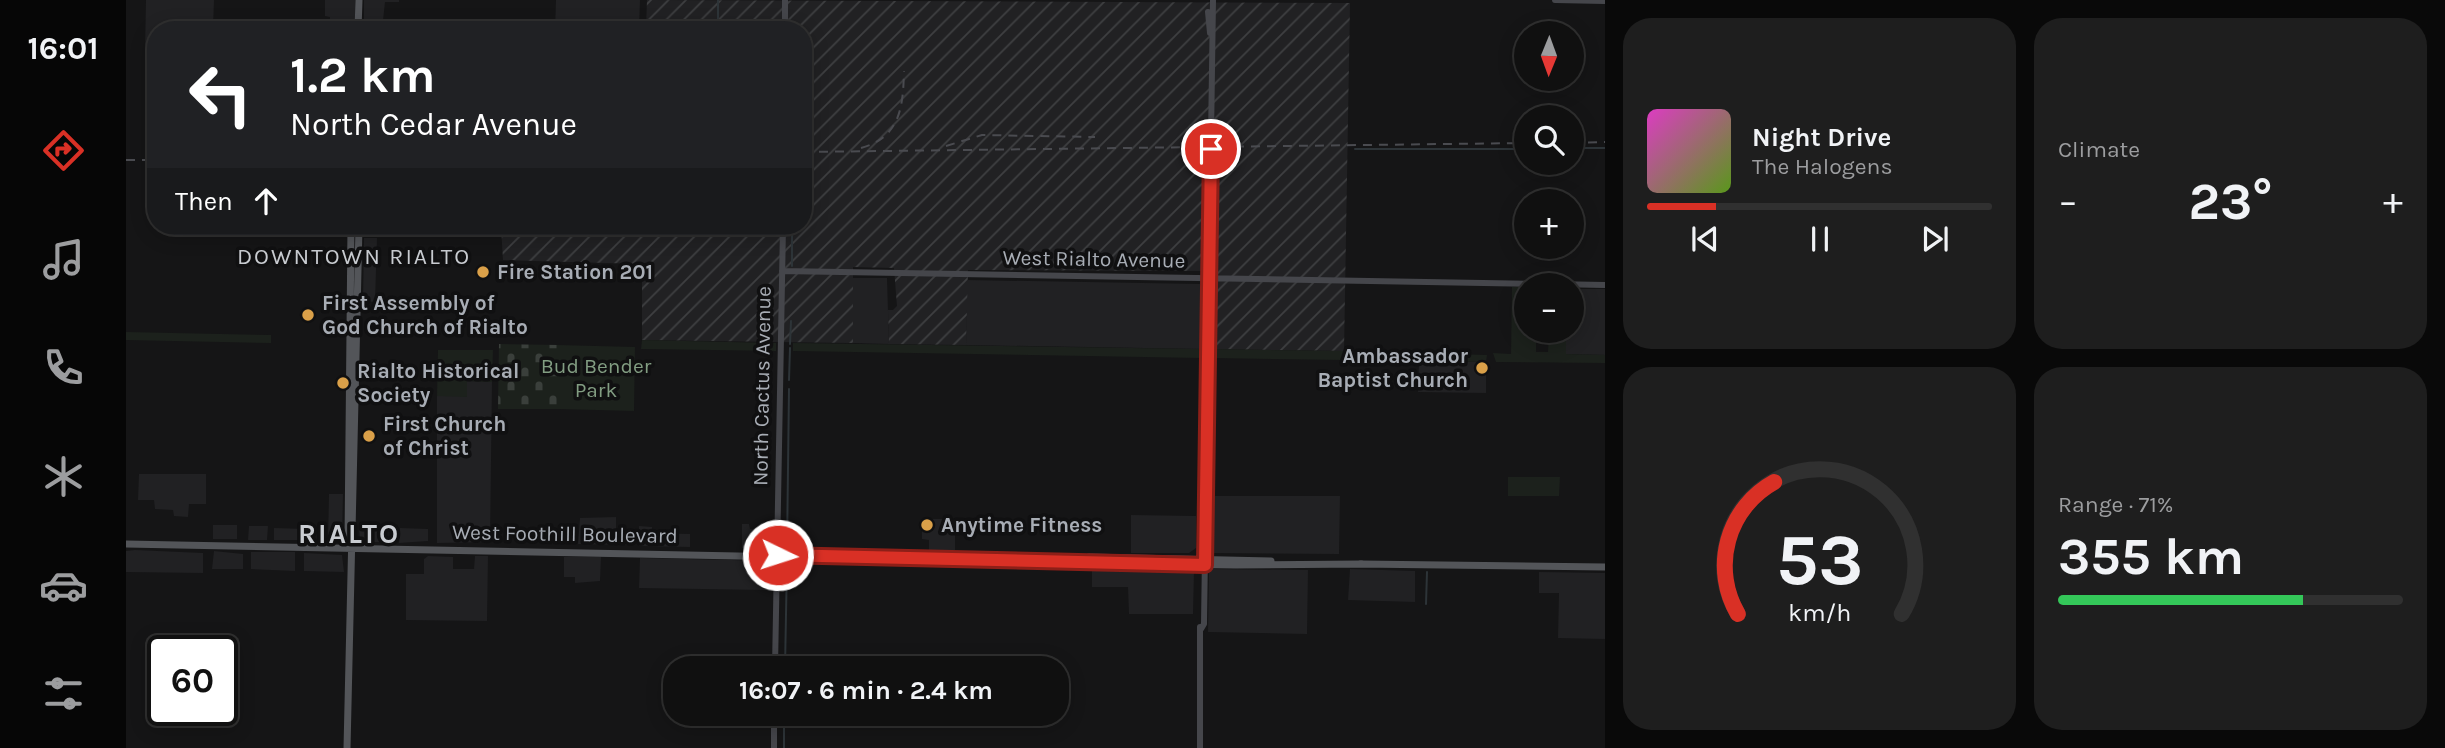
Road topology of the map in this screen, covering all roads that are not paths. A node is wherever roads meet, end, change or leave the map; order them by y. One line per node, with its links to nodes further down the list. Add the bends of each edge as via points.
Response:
1 (359, 0): 6 (main road)
2 (786, 0): 7 (main road)
3 (1211, 0): 12 (main road)
4 (1555, 0): 5 (main road)
5 (1605, 1)
6 (358, 21)
7 (785, 21)
8 (351, 235): 14 (main road)
9 (358, 235): 14 (main road)
10 (783, 235): 11 (main road, North Cactus Avenue)
11 (782, 271): 12 (main road, West Rialto Avenue); 17 (main road, North Cactus Avenue)
12 (1207, 278): 13 (main road, West Rialto Avenue); 23 (main road)
13 (1605, 285)
14 (354, 306): 16 (main road)
15 (126, 544): 16 (main road, West Foothill Boulevard)
16 (351, 548): 17 (main road, West Foothill Boulevard); 32 (main road)
17 (778, 555): 18 (main road, West Foothill Boulevard); 30 (main road, North Cactus Avenue)
18 (917, 557): 21 (main road, West Foothill Boulevard); 21 (main road, West Foothill Boulevard)
19 (1120, 558): 20 (main road, West Foothill Boulevard); 22 (main road, West Foothill Boulevard); 24 (main road)
20 (1155, 558): 23 (main road, West Foothill Boulevard); 25 (main road)
21 (1018, 559): 22 (main road, West Foothill Boulevard)
22 (1083, 560): 24 (main road, West Foothill Boulevard)
23 (1203, 562): 25 (main road, West Foothill Boulevard); 26 (main road, West Foothill Boulevard); 27 (main road); 28 (main road)
24 (1094, 563): 25 (main road, West Foothill Boulevard)
25 (1132, 564)
26 (1605, 566)
27 (1200, 602): 28 (main road); 29 (main road)
28 (1204, 616): 29 (main road)
29 (1200, 629): 34 (main road)
30 (775, 656)
31 (774, 726): 33 (main road)
32 (347, 748)
33 (774, 748)
34 (1200, 748)

